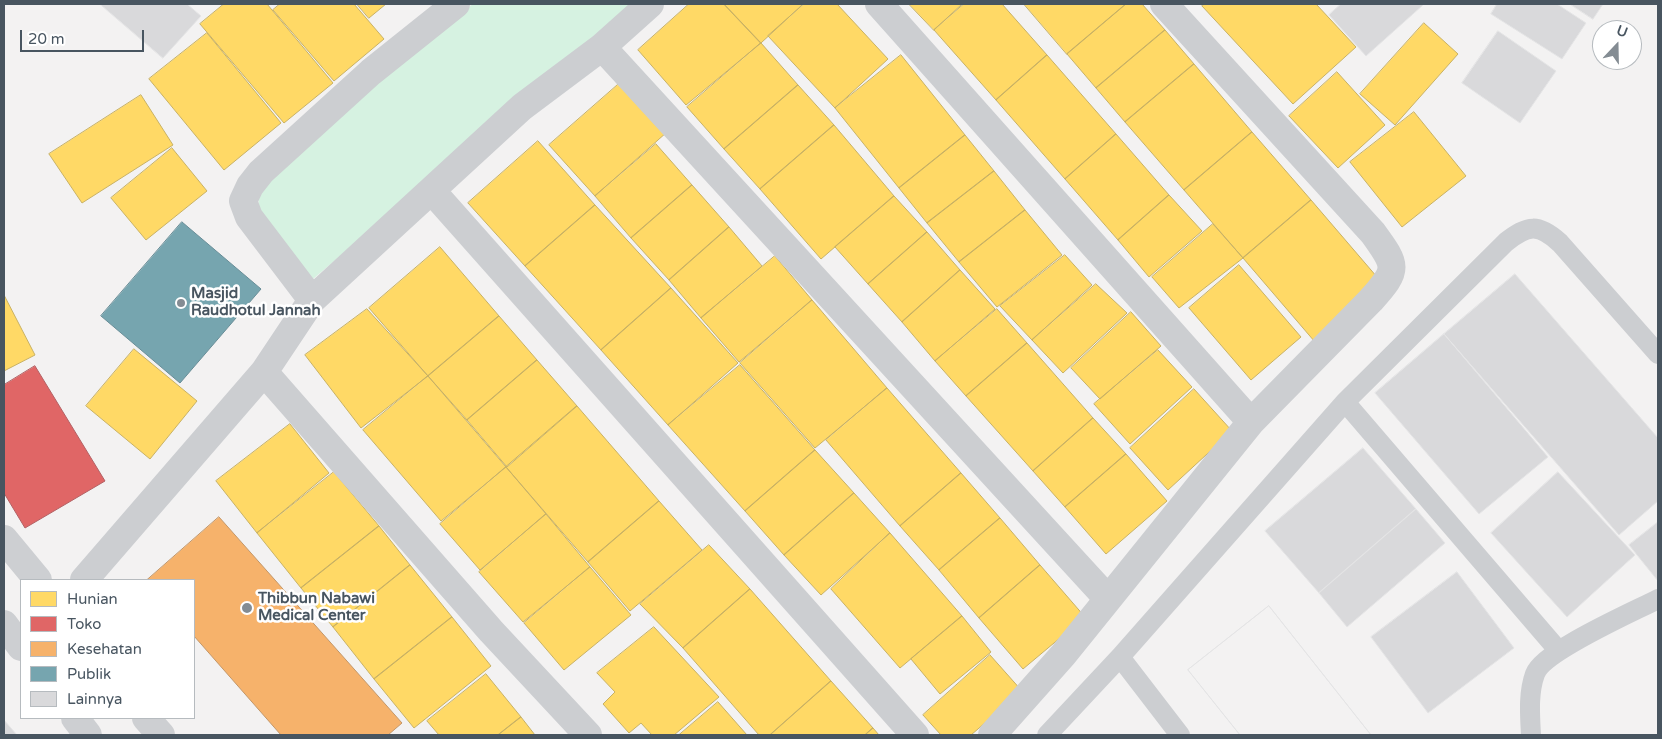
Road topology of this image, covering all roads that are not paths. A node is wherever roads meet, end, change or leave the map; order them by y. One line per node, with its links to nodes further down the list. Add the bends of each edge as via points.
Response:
1 (456, 4): 7 (street, via 371,72 261,172 250,186 243,201 249,218)
2 (650, 4): 5 (street)
3 (879, 4): 11 (street)
4 (1164, 4): 11 (street, via 1373,234 1391,260 1389,278 1371,300)
5 (602, 47): 6 (street, via 522,107); 15 (street)
6 (432, 191): 7 (street); 24 (street)
7 (312, 300): 9 (street)
8 (1658, 354): 10 (lane, via 1560,243 1549,233 1532,228 1506,242)
9 (264, 372): 14 (street); 23 (street, via 491,631)
10 (1345, 402): 17 (lane); 18 (lane)
11 (1251, 422): 15 (street)
12 (4, 539): 13 (main road)
13 (37, 579)
14 (85, 579)
15 (1108, 598): 25 (street)
16 (1658, 599): 17 (lane)
17 (1558, 650): 28 (lane, via 1541,664 1535,674 1530,706)
18 (1120, 657): 26 (lane); 27 (lane)
19 (76, 719): 21 (main road)
20 (147, 719): 22 (main road)
21 (88, 735)
22 (161, 735)
23 (588, 735)
24 (915, 735)
25 (992, 735)
26 (1046, 735)
27 (1180, 735)
28 (1531, 735)

